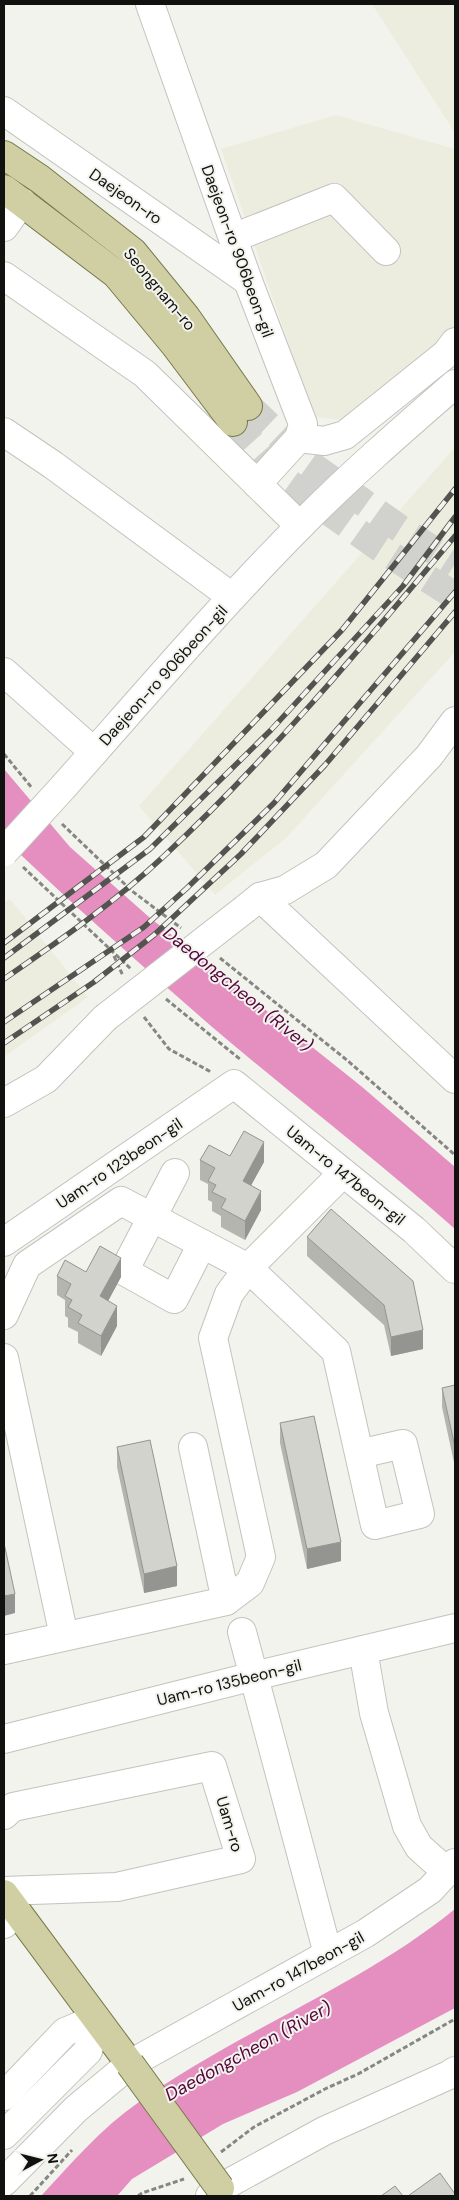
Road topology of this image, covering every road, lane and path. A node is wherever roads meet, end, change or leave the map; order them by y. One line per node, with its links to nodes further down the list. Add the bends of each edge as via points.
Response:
1 (150, 4): 6 (street, Daejeon-ro 906beon-gil)
2 (4, 111): 9 (street, Daejeon-ro)
3 (4, 155): 4 (main road, Seongnam-ro, via 133,252 186,317 240,414 175,345 116,274)
4 (13, 195): 5 (street)
5 (4, 227)
6 (232, 238): 7 (street, via 334,198); 9 (street, Daejeon-ro 906beon-gil)
7 (386, 251)
8 (4, 276): 14 (street, via 145,374)
9 (248, 281): 13 (street, Daejeon-ro 906beon-gil, via 303,424)
10 (455, 342): 13 (street, via 446,354 345,435 324,441)
11 (455, 384): 15 (street, Daejeon-ro 906beon-gil)
12 (4, 432): 16 (street, Daejeon-ro 906beon-gil)
13 (299, 438): 14 (street)
14 (257, 484): 15 (street)
15 (300, 526): 16 (street, Daejeon-ro 906beon-gil)
16 (232, 597): 19 (street, Daejeon-ro 906beon-gil)
17 (4, 672): 19 (street, Daejeon-ro 906beon-gil)
18 (455, 721): 24 (street, via 429,756 326,865 285,890)
19 (94, 752): 23 (street, Daejeon-ro 906beon-gil, bridge, via 65,785)
20 (4, 754): 21 (path)
21 (34, 791)
22 (59, 820): 25 (path, via 132,891)
23 (12, 858): 26 (path)
24 (253, 903): 33 (street); 34 (street, bridge, via 105,1018 46,1079)
25 (184, 931)
26 (112, 953): 28 (path); 29 (path)
27 (214, 954): 35 (path, via 348,1061)
28 (135, 972)
29 (125, 980)
30 (164, 997): 32 (path)
31 (142, 1014): 32 (path, via 169,1049)
32 (240, 1075): 37 (street, Uam-ro 147beon-gil); 39 (street, Uam-ro 123beon-gil)
33 (455, 1079)
34 (4, 1104)
35 (455, 1155)
36 (175, 1173): 38 (street)
37 (343, 1173): 41 (street); 42 (street, Uam-ro 147beon-gil)
38 (152, 1218): 40 (street); 40 (street, via 124,1271 174,1299); 43 (street, via 121,1201 27,1265)
39 (4, 1242)
40 (202, 1244): 41 (street)
41 (248, 1268): 46 (street, via 336,1351); 47 (street, via 229,1294 213,1338 262,1557 250,1584)
42 (455, 1268)
43 (4, 1314)
44 (4, 1358): 50 (street)
45 (192, 1448): 47 (street)
46 (359, 1454)
47 (226, 1601): 50 (street)
48 (455, 1628): 52 (street, Uam-ro 135beon-gil)
49 (242, 1632): 53 (street)
50 (64, 1636): 51 (street)
51 (4, 1650)
52 (363, 1650): 53 (street, Uam-ro 135beon-gil); 56 (street, via 374,1713 407,1826 419,1847)
53 (254, 1676): 54 (street, Uam-ro 135beon-gil); 58 (street)
54 (4, 1739)
55 (4, 1815): 57 (street, Uam-ro, via 13,1807 212,1766 241,1859 117,1887)
56 (452, 1868): 58 (street, Uam-ro 147beon-gil, via 430,1890)
57 (7, 1905): 59 (main road, Uam-ro)
58 (328, 1954): 61 (street, Uam-ro 147beon-gil)
59 (96, 2019): 61 (main road, Uam-ro); 63 (street, via 66,2032); 64 (street, via 88,2051)
60 (455, 2020): 66 (path, via 254,2127)
61 (130, 2064): 68 (street, Uam-ro 147beon-gil, via 76,2109); 69 (main road, Uam-ro, bridge)
62 (453, 2076): 69 (street, via 324,2131)
63 (4, 2096)
64 (4, 2135)
65 (75, 2146): 70 (path)
66 (216, 2156)
67 (186, 2178): 71 (path)
68 (4, 2182)
69 (219, 2193)
70 (30, 2196)
71 (138, 2196)

